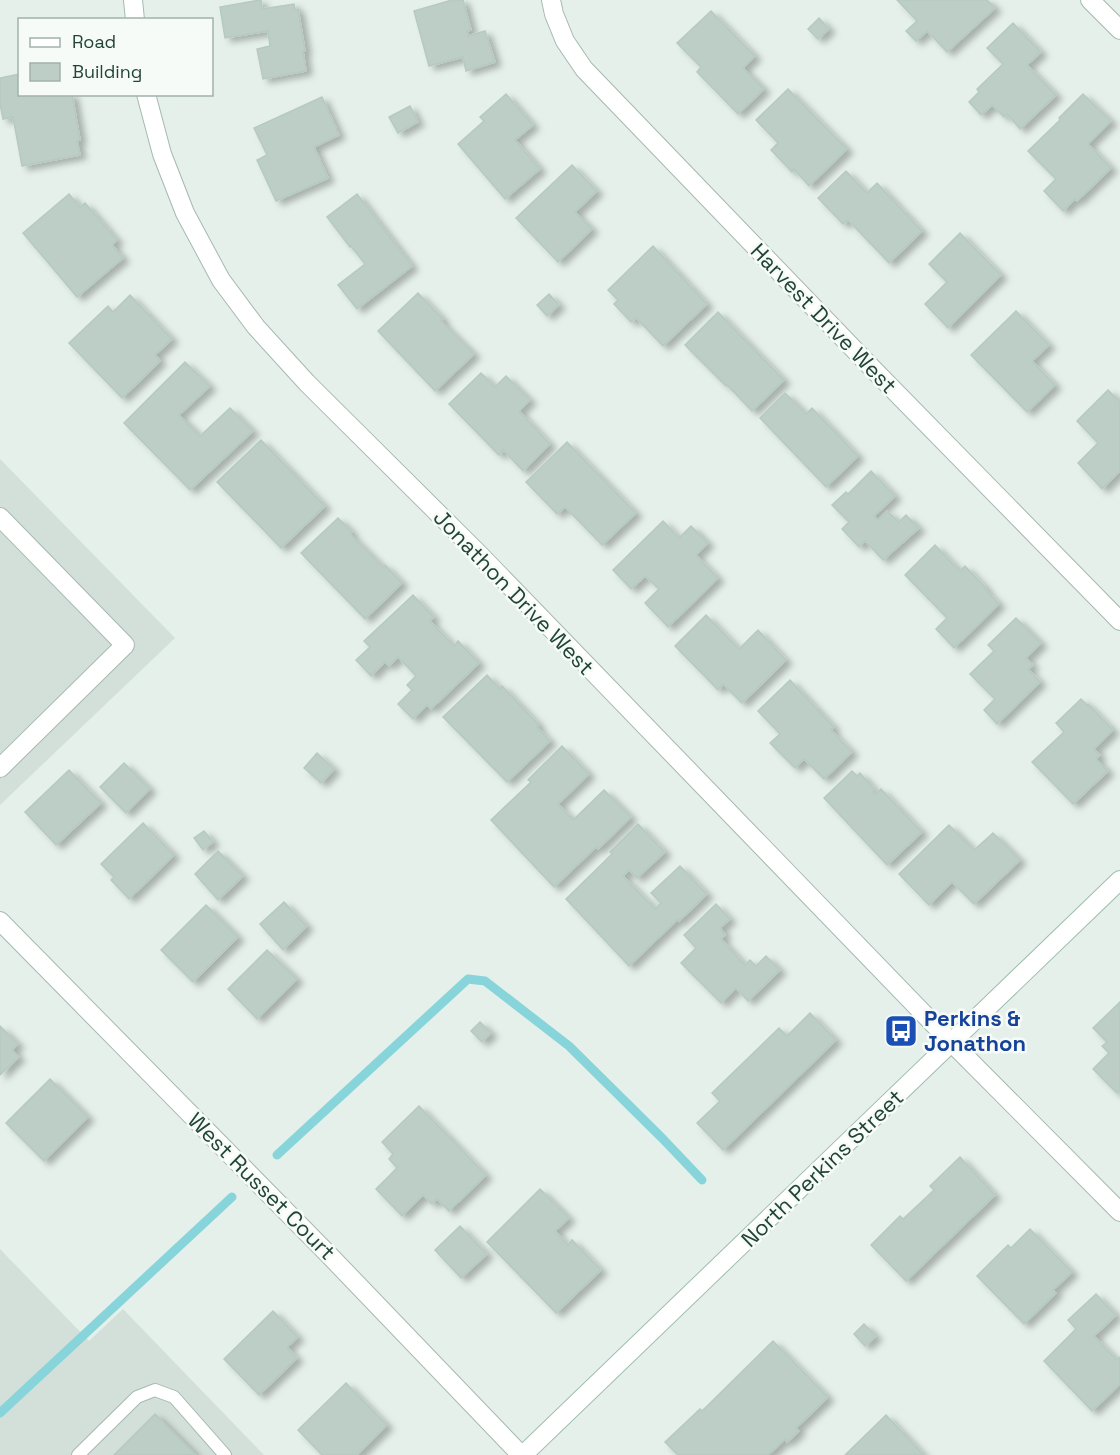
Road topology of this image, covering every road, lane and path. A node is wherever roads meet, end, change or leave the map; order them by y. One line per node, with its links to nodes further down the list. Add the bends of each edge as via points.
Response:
1 (133, 0): 4 (street)
2 (551, 0): 8 (street, Harvest Drive West, via 565,41 584,69)
3 (1090, 0): 5 (street)
4 (135, 18)
5 (1120, 30)
6 (147, 96): 12 (street, Jonathon Drive West, via 184,213 221,280 256,327)
7 (0, 517): 9 (street, via 125,645)
8 (1120, 621)
9 (0, 768)
10 (1120, 880): 12 (street, North Perkins Street)
11 (0, 921): 16 (street, West Russet Court)
12 (952, 1043): 13 (street, Jonathon Drive West); 16 (street, North Perkins Street)
13 (1120, 1212)
14 (78, 1455): 15 (lane, via 137,1397 155,1390 174,1397)
15 (225, 1455)
16 (522, 1455)

